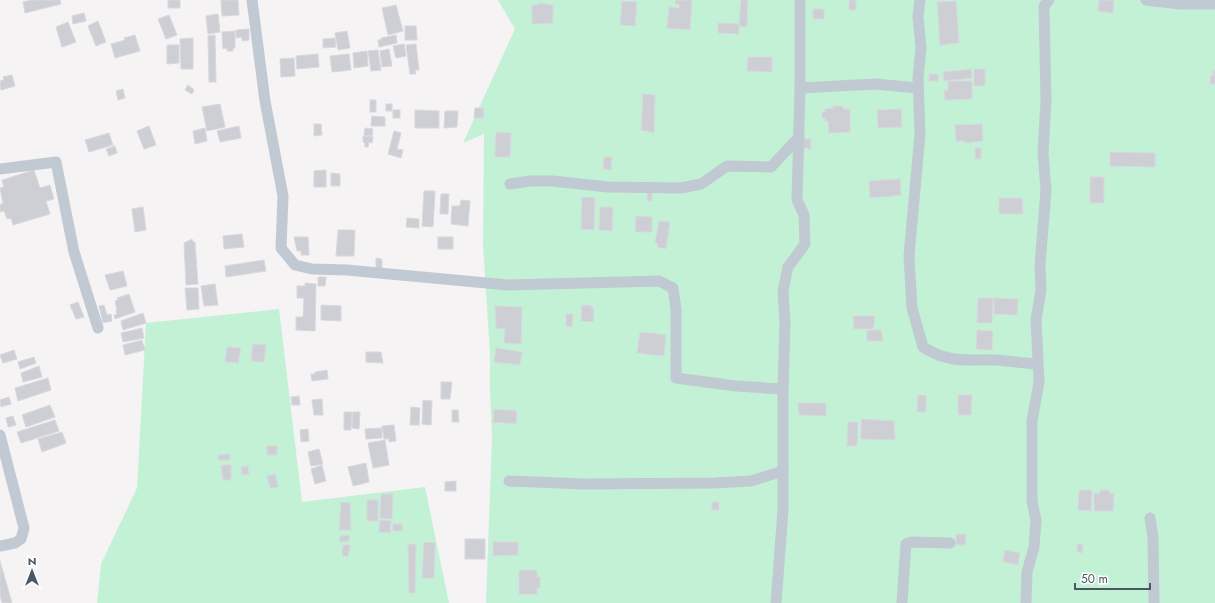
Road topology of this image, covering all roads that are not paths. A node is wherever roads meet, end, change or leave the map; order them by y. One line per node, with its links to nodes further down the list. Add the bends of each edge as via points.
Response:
1 (252, 0): 14 (street, via 265,101 283,196 281,248 295,265 312,269 508,285 659,281 674,288 676,378 736,386)
2 (800, 0): 7 (street)
3 (920, 0): 8 (street, via 918,17 921,47)
4 (1049, 0): 13 (street, via 1044,6 1046,101 1043,153 1046,190 1036,320)
5 (1146, 0): 6 (street, via 1180,4)
6 (1215, 4)
7 (800, 88): 8 (street, via 875,84); 9 (street)
8 (918, 88): 13 (street, via 920,134 909,256 912,308 923,347 938,356 958,360)
9 (798, 137): 11 (street, via 771,167 727,166 701,184 681,188 608,187 553,181); 14 (street, via 797,200 804,215 805,244 788,267 783,291)
10 (0, 169): 12 (street, via 56,162 74,252)
11 (510, 184)
12 (98, 328)
13 (1037, 364): 23 (street, via 1039,382 1032,420 1032,501 1036,520 1034,547 1027,572)
14 (783, 388): 16 (street)
15 (0, 435): 20 (street, via 24,528 21,539)
16 (782, 471): 17 (street, via 751,481 714,483 584,484); 21 (street, via 783,510)
17 (509, 481)
18 (1150, 518): 24 (street, via 1153,538)
19 (950, 543): 22 (street, via 906,544)
20 (0, 546)
21 (776, 603)
22 (902, 603)
23 (1026, 603)
24 (1154, 603)

